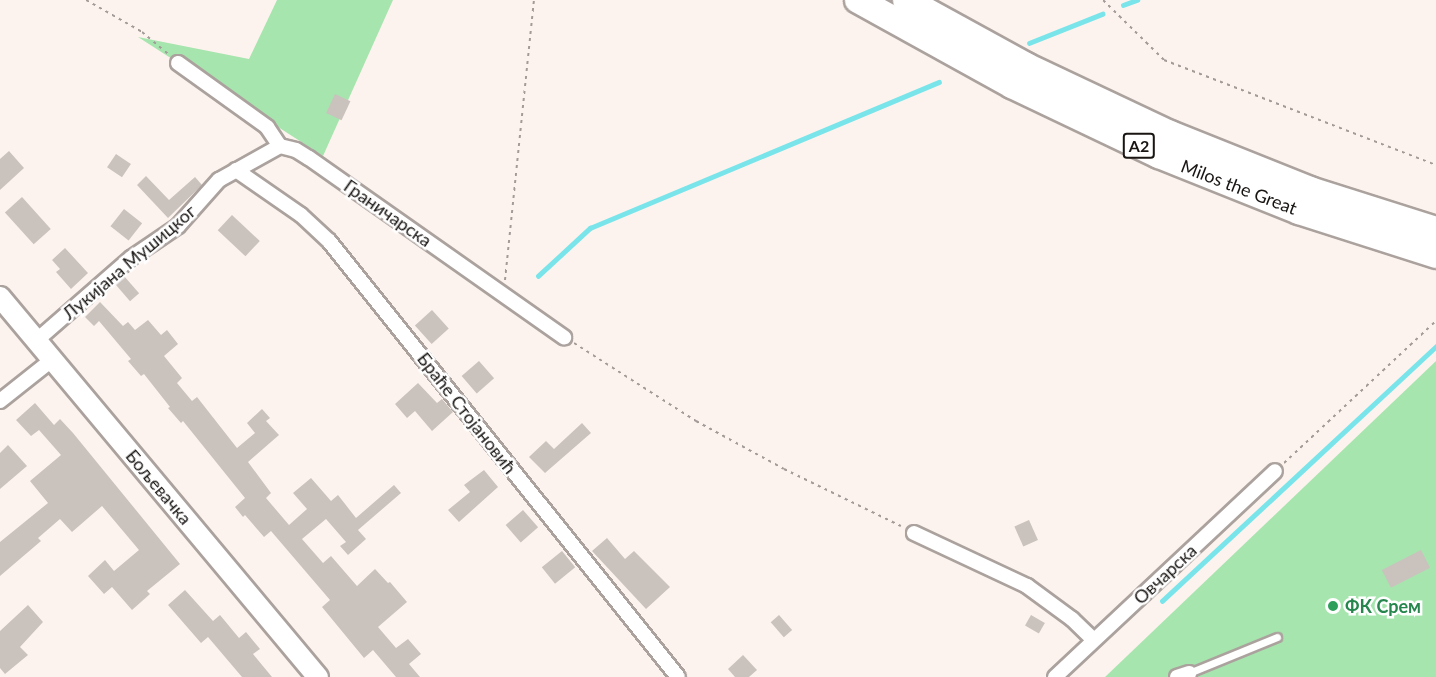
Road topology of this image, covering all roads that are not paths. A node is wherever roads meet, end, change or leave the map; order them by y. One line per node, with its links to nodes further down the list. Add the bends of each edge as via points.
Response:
1 (858, 0): 7 (highway, Milos the Great / A2, via 1012,86 1159,155 1299,211)
2 (906, 0): 6 (highway, Milos the Great / A2, via 1026,66 1170,134 1311,189)
3 (178, 63): 4 (street, Граничарска, via 267,127)
4 (280, 146): 5 (street, Лукијана Мушицког); 9 (street, Граничарска, via 309,158)
5 (236, 170): 10 (street, Лукијана Мушицког, via 219,180 178,226 131,258); 19 (street, Браће Стојановић, via 301,215 328,241)
6 (1436, 230)
7 (1436, 255)
8 (0, 297): 10 (main road, Бољевачка)
9 (564, 337)
10 (37, 340): 11 (main road, Бољевачка)
11 (53, 359): 12 (street); 18 (main road, Бољевачка)
12 (0, 401)
13 (1275, 471): 16 (street, Овчарска)
14 (914, 533): 16 (street, via 1027,586)
15 (1277, 637): 17 (lane)
16 (1094, 640): 20 (street, Овчарска)
17 (1183, 675)
18 (318, 677)
19 (678, 677)
20 (1055, 677)

